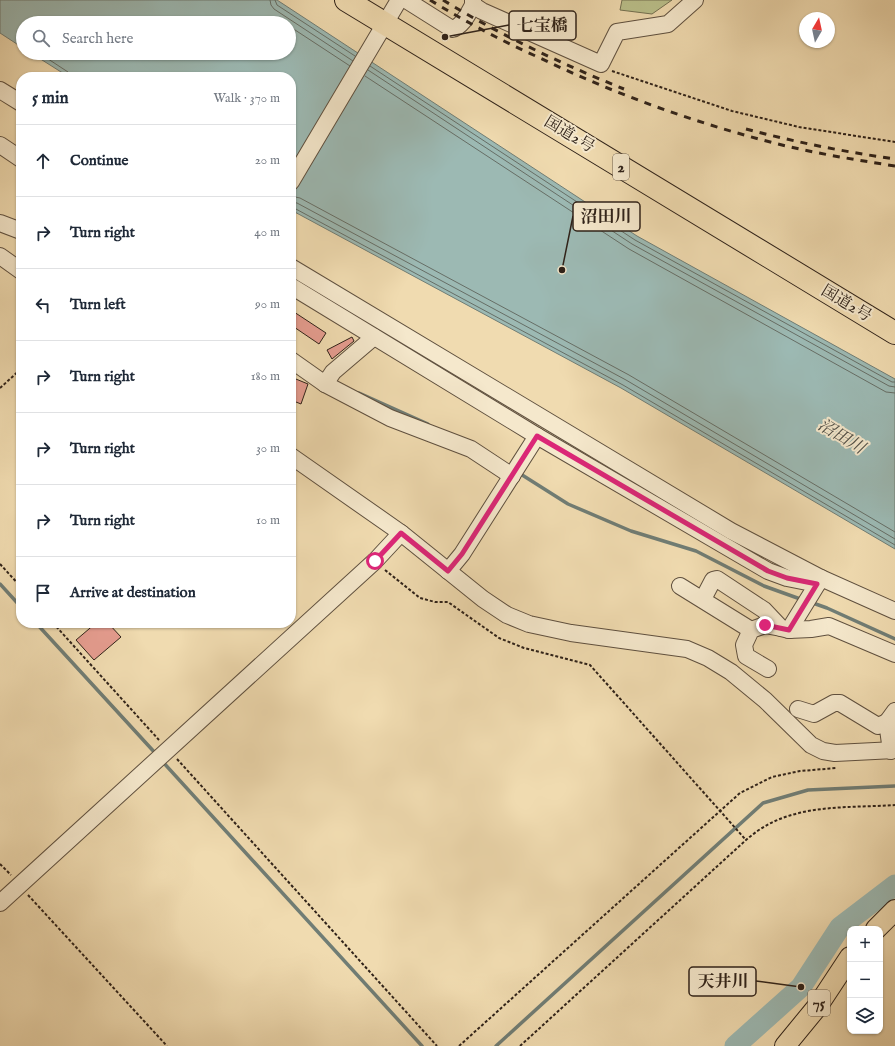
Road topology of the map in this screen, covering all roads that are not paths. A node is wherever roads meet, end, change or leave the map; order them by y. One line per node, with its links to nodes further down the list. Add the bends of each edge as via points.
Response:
1 (346, 0): 6 (highway, 国道2号 / 2)
2 (399, 0): 6 (street)
3 (406, 0): 5 (street, via 452,29 458,28)
4 (695, 0): 5 (street, via 668,24 617,32 601,64 482,10)
5 (473, 2)
6 (381, 31): 11 (street); 18 (highway, 国道2号 / 2)
7 (0, 90): 8 (street)
8 (16, 100)
9 (0, 145): 10 (street)
10 (16, 156)
11 (296, 174)
12 (0, 223): 13 (street)
13 (16, 229)
14 (0, 256): 15 (street)
15 (16, 267)
16 (296, 270): 27 (street, via 731,531)
17 (296, 289): 19 (street)
18 (895, 333)
19 (374, 337): 21 (street, via 334,372); 22 (street)
20 (296, 364): 21 (street)
21 (325, 384): 24 (street, via 390,418 471,449)
22 (537, 436): 24 (street); 27 (street, via 768,571 787,578)
23 (296, 460): 25 (street)
24 (512, 476): 26 (street, via 462,554)
25 (401, 533): 26 (street); 38 (street, via 375,561)
26 (448, 571): 37 (street, via 507,615 529,624 571,633 687,649 708,658 731,672 765,700 811,745 823,751 835,753)
27 (819, 581): 30 (street); 31 (street)
28 (680, 586): 29 (street)
29 (703, 599): 31 (street, via 716,579 764,610); 32 (street)
30 (895, 611)
31 (785, 629): 32 (street, via 765,625); 33 (street, via 829,626)
32 (752, 630): 34 (street, via 744,646 746,656)
33 (895, 654)
34 (768, 670)
35 (798, 709): 36 (street, via 814,714 834,703 840,703 878,726)
36 (891, 716): 37 (street)
37 (893, 750)
38 (0, 903)
39 (895, 910): 40 (main road)
40 (879, 926)
41 (847, 962): 42 (main road, 75, via 817,1007)
42 (785, 1046)

